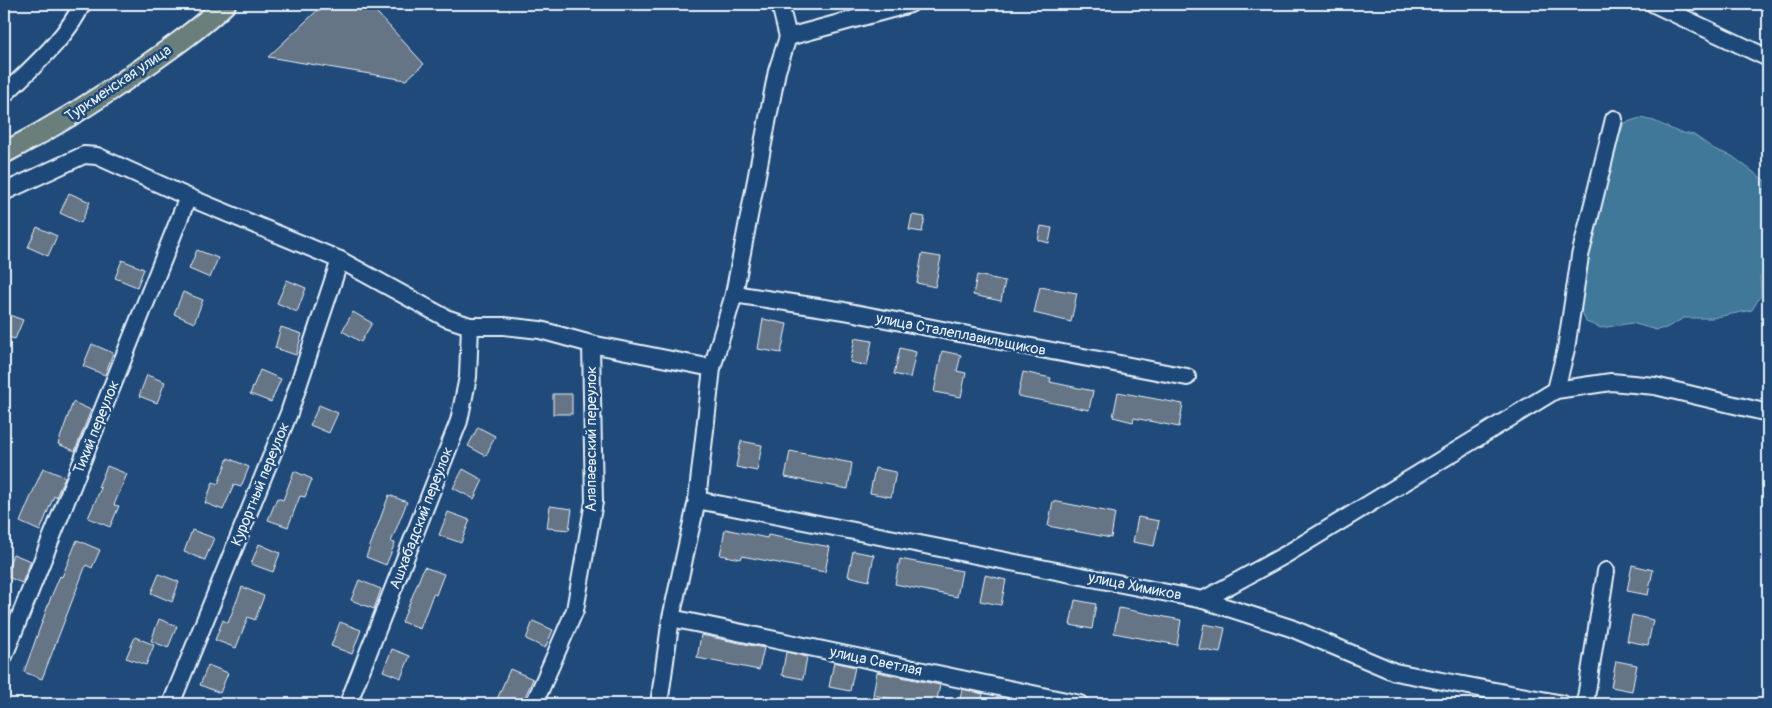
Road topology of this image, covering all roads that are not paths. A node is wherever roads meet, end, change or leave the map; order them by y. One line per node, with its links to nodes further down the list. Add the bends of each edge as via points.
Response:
1 (82, 4): 8 (street, via 78,14 46,54)
2 (225, 4): 10 (main road, Туркменская улица, via 177,44 100,98)
3 (780, 4): 6 (street)
4 (910, 4): 6 (street)
5 (1654, 4): 7 (street)
6 (788, 37): 14 (street, via 777,71)
7 (1768, 58)
8 (4, 94)
9 (1614, 119): 19 (street, via 1580,256 1566,349)
10 (4, 153)
11 (4, 192): 12 (street, via 84,155 110,161)
12 (188, 197): 13 (street); 25 (street, Тихий переулок)
13 (340, 260): 15 (street, via 446,318); 26 (street, Курортный переулок, via 289,413)
14 (734, 294): 17 (street); 18 (street, улица Сталеплавильщиков, via 844,311)
15 (470, 326): 16 (street, via 540,330); 27 (street, Ашхабадский переулок, via 468,376 459,421)
16 (591, 344): 17 (street); 28 (street, Алапаевский переулок, via 594,502 575,610)
17 (712, 368): 21 (street)
18 (1187, 377)
19 (1556, 390): 20 (street, via 1611,382 1655,386); 23 (street, via 1285,555)
20 (1768, 413)
21 (697, 500): 23 (street, улица Химиков); 24 (street)
22 (1606, 571): 32 (street)
23 (1203, 600): 31 (street, улица Химиков, via 1291,628 1395,672)
24 (671, 618): 29 (street); 30 (street, улица Светлая)
25 (4, 656)
26 (170, 704)
27 (348, 704)
28 (534, 704)
29 (659, 704)
30 (1080, 704)
31 (1563, 704)
32 (1585, 704)

